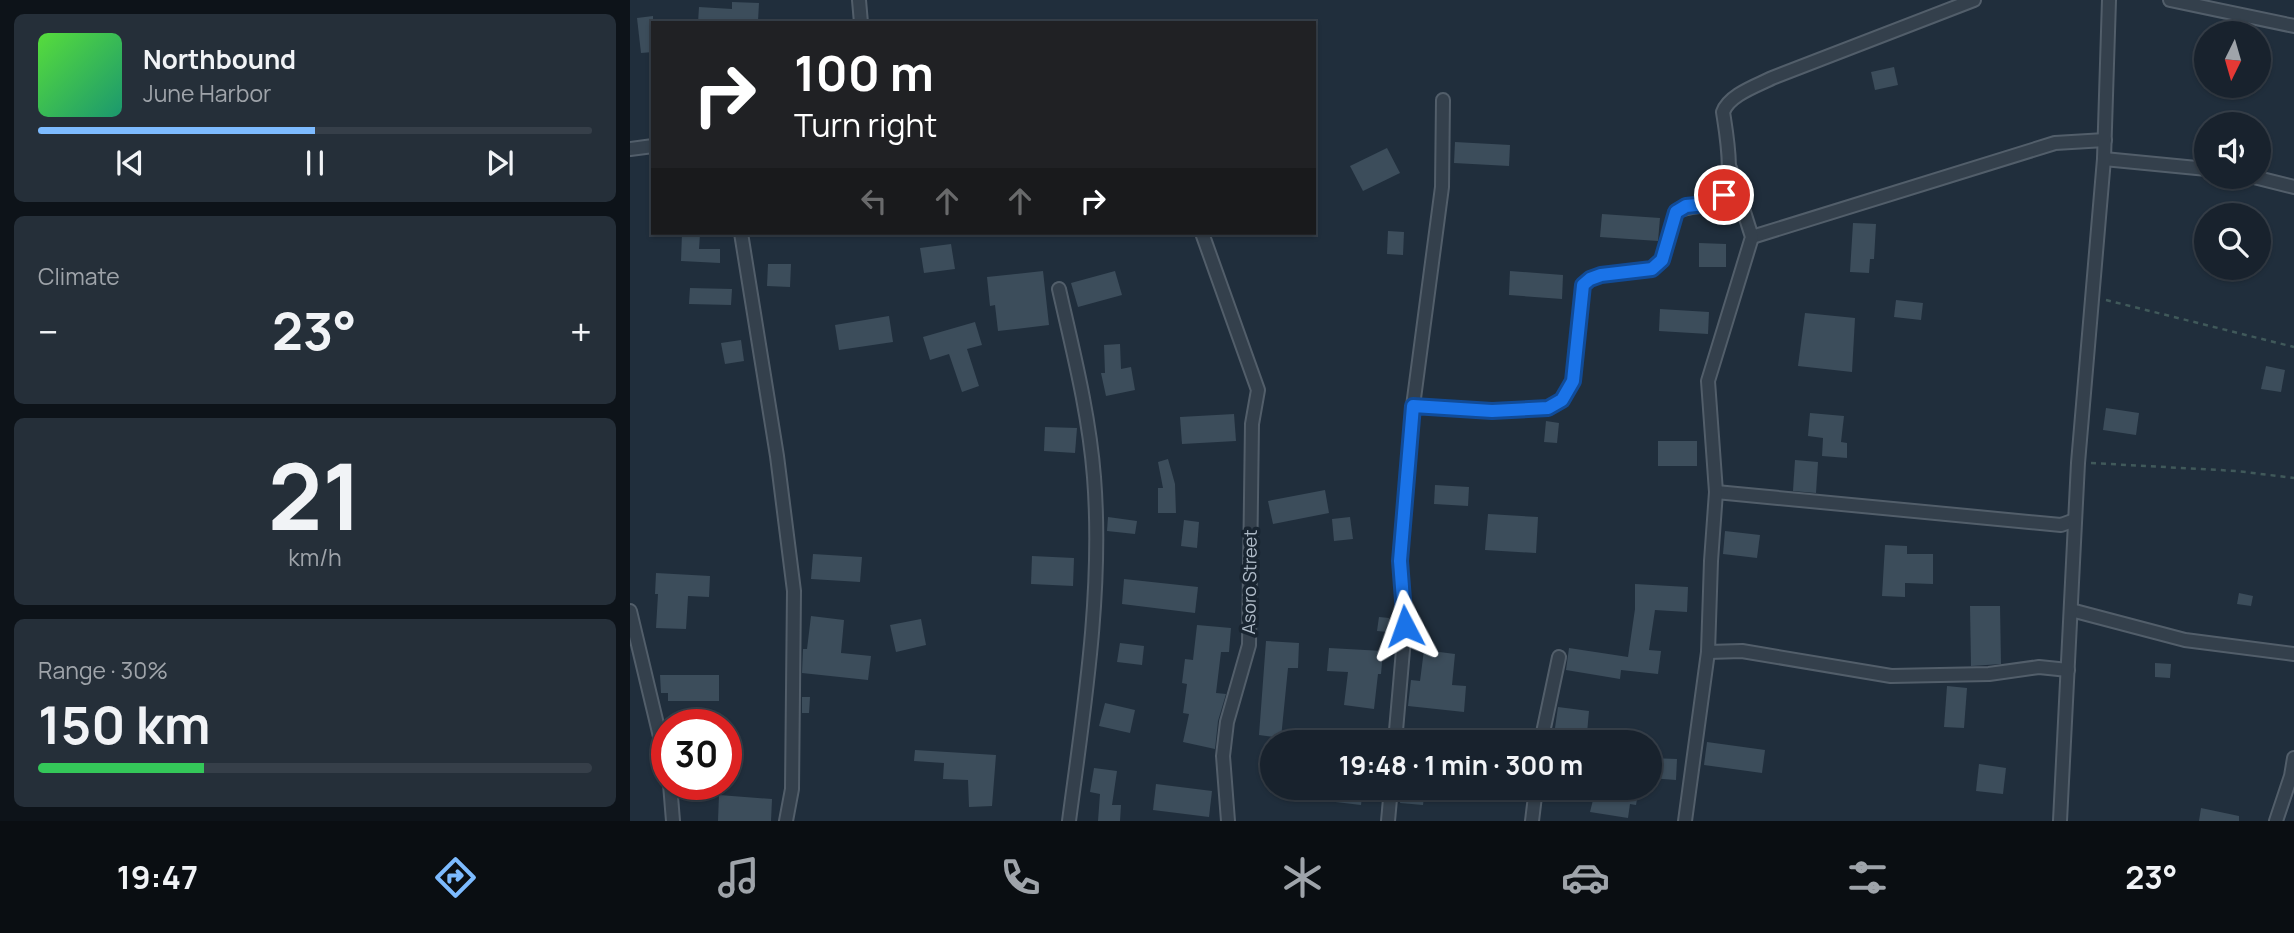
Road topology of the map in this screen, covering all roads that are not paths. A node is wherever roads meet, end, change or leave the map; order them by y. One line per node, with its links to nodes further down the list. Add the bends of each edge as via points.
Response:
1 (859, 0): 5 (street)
2 (1973, 0): 12 (street, via 1772,78 1740,95 1723,112)
3 (2109, 0): 8 (street)
4 (2170, 0): 6 (street)
5 (861, 21)
6 (2294, 26)
7 (1443, 100): 20 (street, via 1442,187)
8 (2105, 139): 11 (street); 18 (street, via 2055,143)
9 (651, 146): 10 (street)
10 (630, 149)
11 (2104, 159): 13 (street); 22 (street)
12 (1729, 164): 18 (street); 20 (street, via 1724,195 1716,203 1686,206 1676,212 1662,260 1652,269 1601,275 1583,285 1573,381 1562,400 1548,408 1492,411)
13 (2194, 168)
14 (2271, 181): 15 (street)
15 (2294, 187)
16 (741, 235): 37 (street, via 794,591 792,789)
17 (1203, 235): 39 (street, Asoro Street, via 1258,390 1252,424 1249,645 1227,722 1223,756)
18 (1752, 237): 21 (street, via 1708,381)
19 (1059, 289): 38 (street, via 1086,405 1094,478 1096,569)
20 (1413, 406): 30 (street, via 1400,561 1405,626)
21 (1716, 492): 22 (street, via 2061,525); 25 (street)
22 (2075, 520): 23 (street)
23 (2071, 610): 26 (street, via 2185,640); 28 (street)
24 (630, 611): 29 (street)
25 (1708, 652): 28 (street, via 1742,651 1891,676 1989,674 2039,667); 42 (street)
26 (2294, 654)
27 (1559, 657): 31 (street)
28 (2068, 670): 43 (street)
29 (653, 709)
30 (1396, 730)
31 (1544, 730)
32 (2294, 758): 44 (street)
33 (671, 800): 36 (street)
34 (1390, 800): 40 (street)
35 (1535, 800): 41 (street)
36 (673, 821)
37 (786, 821)
38 (1069, 821)
39 (1228, 821)
40 (1388, 821)
41 (1532, 821)
42 (1685, 821)
43 (2060, 821)
44 (2276, 821)

